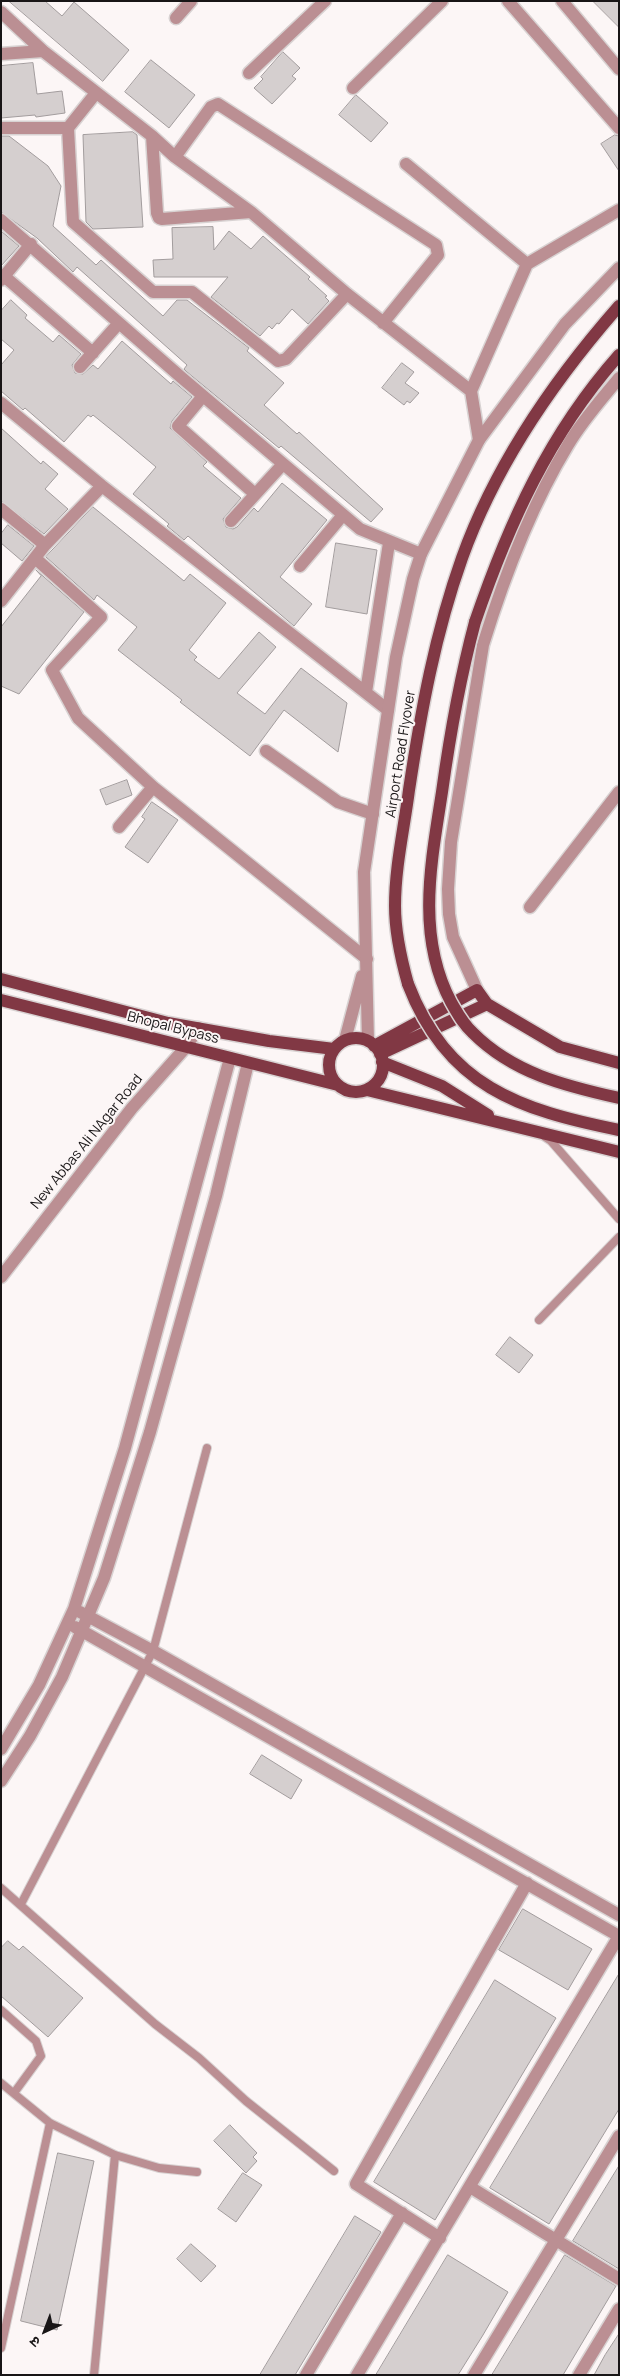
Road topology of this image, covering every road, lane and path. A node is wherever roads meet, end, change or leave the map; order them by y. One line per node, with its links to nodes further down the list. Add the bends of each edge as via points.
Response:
1 (191, 1): 7 (street)
2 (325, 1): 11 (street)
3 (442, 1): 12 (street)
4 (508, 1): 16 (street)
5 (562, 1): 10 (street)
6 (1, 12): 8 (street)
7 (176, 18)
8 (43, 51): 9 (street); 13 (street)
9 (1, 54)
10 (619, 69)
11 (249, 73)
12 (353, 88)
13 (96, 93): 15 (street); 17 (street)
14 (1, 128): 15 (street)
15 (68, 128): 27 (street, via 73,222 153,292 192,292 278,361 286,359)
16 (619, 128)
17 (152, 136): 18 (street); 21 (street, via 159,218)
18 (175, 157): 21 (street); 30 (street, via 211,107 218,104 436,245 438,255)
19 (406, 164): 24 (street)
20 (619, 210): 24 (street)
21 (251, 212): 27 (street)
22 (1, 220): 23 (street)
23 (31, 244): 26 (street); 29 (street)
24 (527, 264): 35 (street)
25 (619, 268): 38 (street, via 565,324)
26 (3, 278): 31 (street)
27 (347, 294): 30 (street)
28 (619, 306): 76 (main road, Airport Road Flyover, bridge, via 565,372 518,444 462,556 436,643 421,715 396,878 395,908 401,959 408,984 426,1026 447,1054 477,1079 512,1098 560,1116)
29 (119, 323): 31 (street); 36 (street)
30 (383, 323): 35 (street)
31 (93, 353): 33 (street)
32 (619, 355): 74 (main road, bridge, via 578,405 538,469 497,558 475,622 447,755 429,879 428,917 439,976 461,1020 472,1033 513,1064 532,1073)
33 (80, 367)
34 (619, 378): 61 (street, via 580,427 559,460 531,516 483,645 451,842 448,889 453,938)
35 (471, 391): 38 (street)
36 (203, 396): 39 (street); 41 (street, via 178,426)
37 (1, 403): 40 (street)
38 (479, 440): 47 (street)
39 (283, 464): 41 (street); 43 (street)
40 (102, 486): 46 (street); 51 (street)
41 (255, 494): 44 (street)
42 (1, 509): 46 (street)
43 (343, 515): 45 (street, via 360,529); 49 (street)
44 (231, 521)
45 (389, 543): 47 (street); 51 (street)
46 (45, 545): 48 (street)
47 (421, 554): 52 (street, via 396,657)
48 (36, 558): 50 (street); 54 (street, via 101,617 52,670 78,718)
49 (300, 566)
50 (1, 601)
51 (366, 692): 52 (street)
52 (388, 710): 56 (street)
53 (266, 752): 56 (street, via 338,802)
54 (153, 787): 57 (street); 59 (street)
55 (619, 792): 58 (street)
56 (373, 814): 59 (street, via 364,872)
57 (119, 827)
58 (530, 907)
59 (367, 959): 65 (street); 68 (street)
60 (1, 979): 64 (main road, Bhopal Bypass)
61 (477, 990): 63 (main road); 68 (main road)
62 (1, 1000): 66 (main road, Bhopal Bypass)
63 (487, 1004): 68 (main road); 71 (main road, via 560,1047)
64 (198, 1028): 66 (street, New Abbas Ali NAgar Road); 67 (main road, Bhopal Bypass)
65 (345, 1040): 67 (main road); 68 (main road, via 352,1039)
66 (186, 1047): 69 (main road, Bhopal Bypass); 81 (street, New Abbas Ali NAgar Road, via 132,1108)
67 (334, 1049): 72 (main road, via 330,1056 330,1072)
68 (376, 1051): 73 (main road, via 379,1078); 75 (main road, via 442,1086)
69 (230, 1058): 70 (main road, Bhopal Bypass); 84 (street, via 125,1448)
70 (248, 1063): 72 (main road, Bhopal Bypass); 85 (street, via 216,1196 150,1432 104,1578)
71 (619, 1063)
72 (338, 1085): 73 (main road, via 352,1092)
73 (367, 1090): 75 (main road)
74 (619, 1098)
75 (496, 1120): 77 (main road)
76 (619, 1130)
77 (538, 1134): 78 (main road); 79 (lane, via 551,1141)
78 (619, 1152)
79 (619, 1219)
80 (619, 1237): 82 (lane)
81 (1, 1277)
82 (539, 1320)
83 (207, 1448): 88 (lane)
84 (74, 1609): 85 (street); 86 (street)
85 (88, 1616): 87 (street); 88 (street)
86 (68, 1623): 87 (street); 90 (street, via 39,1685)
87 (82, 1631): 89 (street); 91 (street, via 62,1677)
88 (153, 1651): 89 (lane); 95 (street)
89 (144, 1667): 92 (street); 94 (lane)
90 (1, 1749)
91 (1, 1781)
92 (527, 1883): 96 (street); 106 (street, via 356,2184)
93 (1, 1888): 94 (lane)
94 (21, 1904): 103 (lane, via 246,2102)
95 (619, 1915)
96 (619, 1936): 105 (street)
97 (1, 2010): 99 (lane, via 36,2041 41,2056)
98 (1, 2083): 99 (lane)
99 (14, 2094): 100 (lane)
100 (50, 2122): 102 (lane); 111 (lane)
101 (619, 2136): 108 (street)
102 (116, 2155): 104 (lane, via 159,2168); 112 (lane)
103 (334, 2171)
104 (197, 2172)
105 (470, 2188): 107 (street); 108 (street)
106 (402, 2213): 107 (street); 113 (street)
107 (440, 2238): 114 (street)
108 (555, 2241): 109 (street); 115 (street)
109 (619, 2279)
110 (619, 2310): 116 (street)
111 (1, 2348)
112 (94, 2375)
113 (306, 2375)
114 (357, 2375)
115 (474, 2375)
116 (579, 2375)

